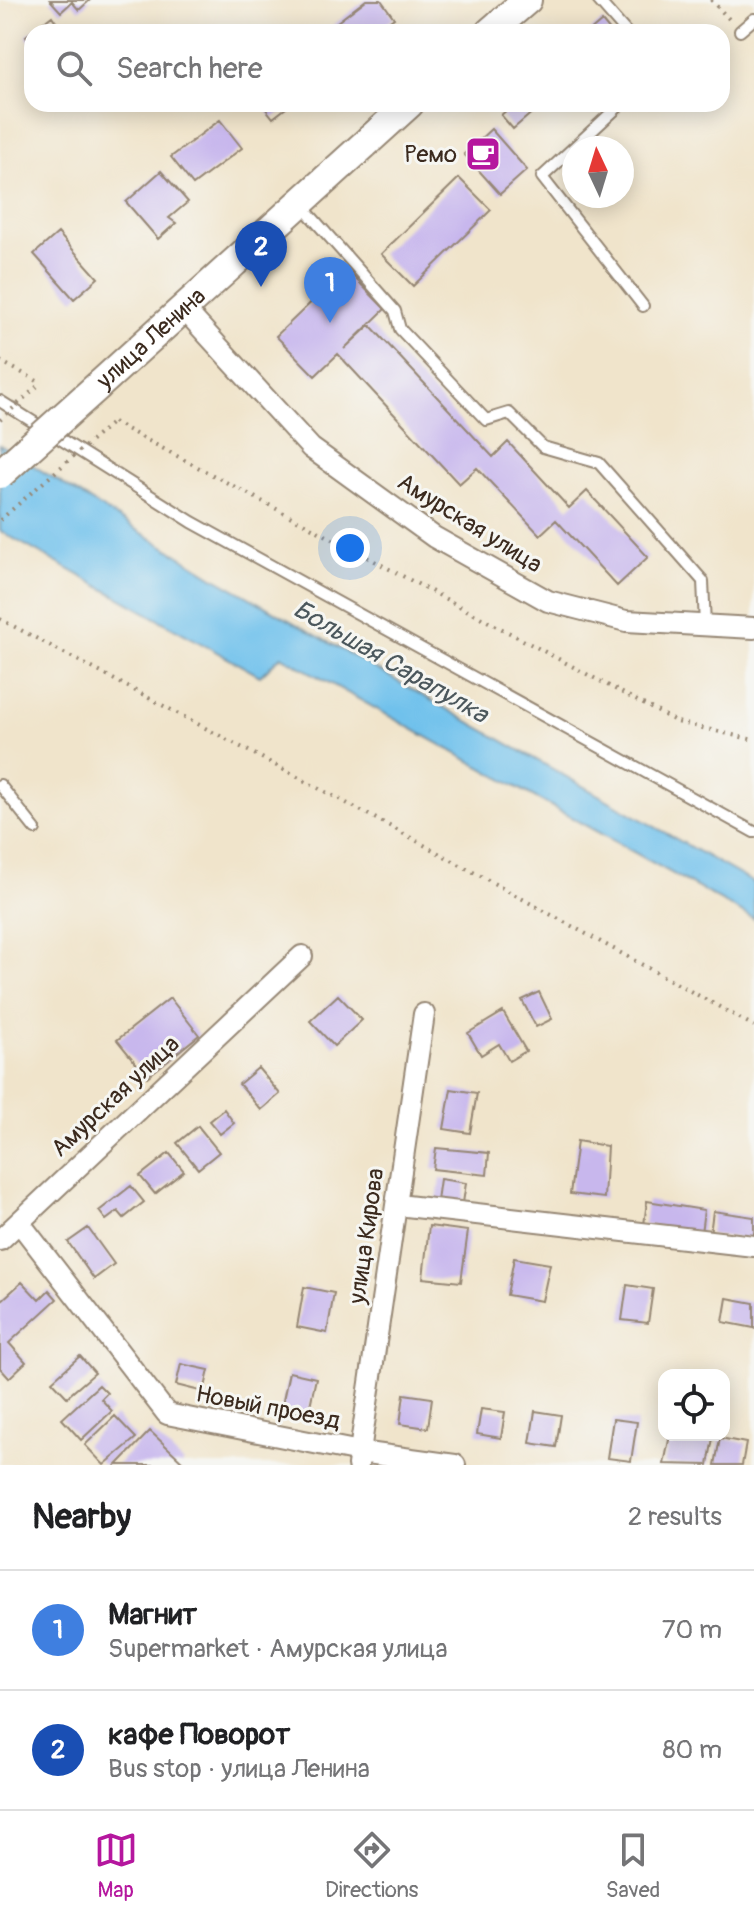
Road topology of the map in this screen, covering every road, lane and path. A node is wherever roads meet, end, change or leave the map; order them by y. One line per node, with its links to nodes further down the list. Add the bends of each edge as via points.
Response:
1 (527, 0): 4 (main road)
2 (598, 0): 5 (lane)
3 (754, 19): 6 (lane)
4 (499, 24)
5 (619, 24)
6 (740, 31)
7 (400, 112): 9 (main road, улица Ленина)
8 (612, 112): 10 (lane, via 542,177)
9 (301, 204): 11 (main road, улица Ленина); 18 (lane, via 395,311 400,329 486,420 509,413 543,447 599,463 703,581)
10 (643, 306)
11 (184, 309): 15 (main road, улица Ленина, bridge); 18 (street, Амурская улица, via 311,448 434,537 548,601 626,621)
12 (0, 361): 14 (path, bridge, via 41,383)
13 (0, 401): 23 (lane, via 192,522)
14 (0, 420)
15 (0, 474)
16 (0, 520): 20 (path, bridge, via 113,422 677,722)
17 (0, 619): 26 (path)
18 (705, 625): 19 (street, Амурская улица)
19 (754, 628)
20 (754, 740)
21 (0, 785): 22 (lane)
22 (35, 829)
23 (754, 832)
24 (302, 956): 28 (street, Амурская улица)
25 (424, 1014): 27 (street, улица Кирова)
26 (754, 1026)
27 (398, 1205): 30 (street); 31 (street, улица Кирова)
28 (19, 1222): 29 (street, Амурская улица); 31 (street, Новый проезд, via 167,1414)
29 (0, 1240)
30 (754, 1246)
31 (359, 1458): 32 (street, Новый проезд)
32 (455, 1465)

